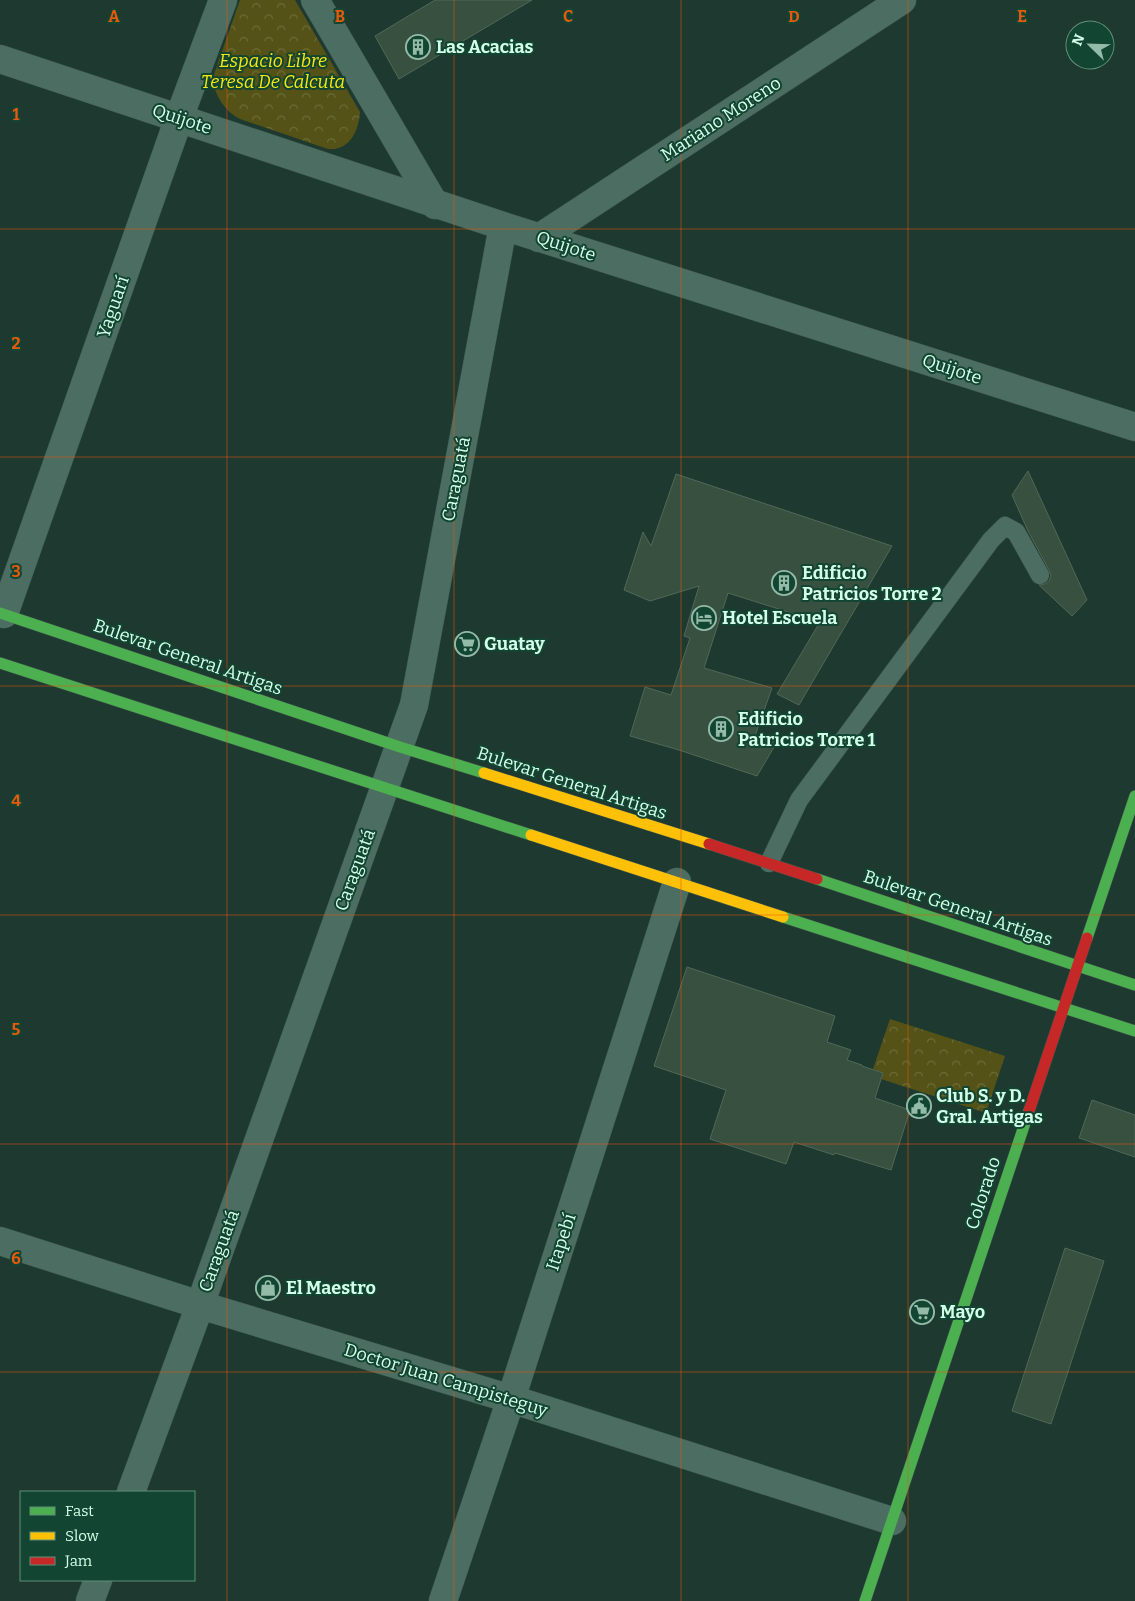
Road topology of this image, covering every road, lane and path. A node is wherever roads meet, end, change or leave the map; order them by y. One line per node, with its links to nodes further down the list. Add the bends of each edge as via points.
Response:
1 (224, 0): 5 (street, Yaguarí)
2 (315, 0): 6 (street)
3 (902, 0): 8 (street, Mariano Moreno)
4 (0, 60): 5 (street, Quijote)
5 (179, 118): 6 (street, Quijote); 11 (street, Yaguarí)
6 (435, 205): 7 (street, Quijote)
7 (503, 226): 8 (street, Quijote); 13 (street, Caraguatá, via 414,705)
8 (539, 238): 9 (street, Quijote)
9 (1135, 427)
10 (1040, 575): 16 (lane, via 1016,532 1005,526 991,540 799,800)
11 (2, 613): 13 (main road, Bulevar General Artigas)
12 (0, 663): 14 (main road)
13 (400, 747): 14 (street, Caraguatá); 16 (main road, Bulevar General Artigas)
14 (385, 788): 17 (main road); 23 (street, Caraguatá)
15 (1135, 796): 18 (main road, Colorado)
16 (769, 863): 18 (main road, Bulevar General Artigas)
17 (677, 882): 20 (main road); 24 (street, Itapebí)
18 (1078, 966): 19 (main road, Bulevar General Artigas); 20 (main road, Colorado)
19 (1135, 985)
20 (1064, 1008): 21 (main road); 26 (main road, Colorado)
21 (1135, 1031)
22 (0, 1241): 23 (street, Doctor Juan Campisteguy)
23 (200, 1304): 24 (street, Doctor Juan Campisteguy); 25 (street, Caraguatá)
24 (511, 1399): 26 (street, Doctor Juan Campisteguy); 29 (street, Itapebí)
25 (130, 1491)
26 (892, 1521): 30 (main road, Colorado)
27 (98, 1581): 28 (street)
28 (90, 1601)
29 (443, 1601)
30 (865, 1601)

